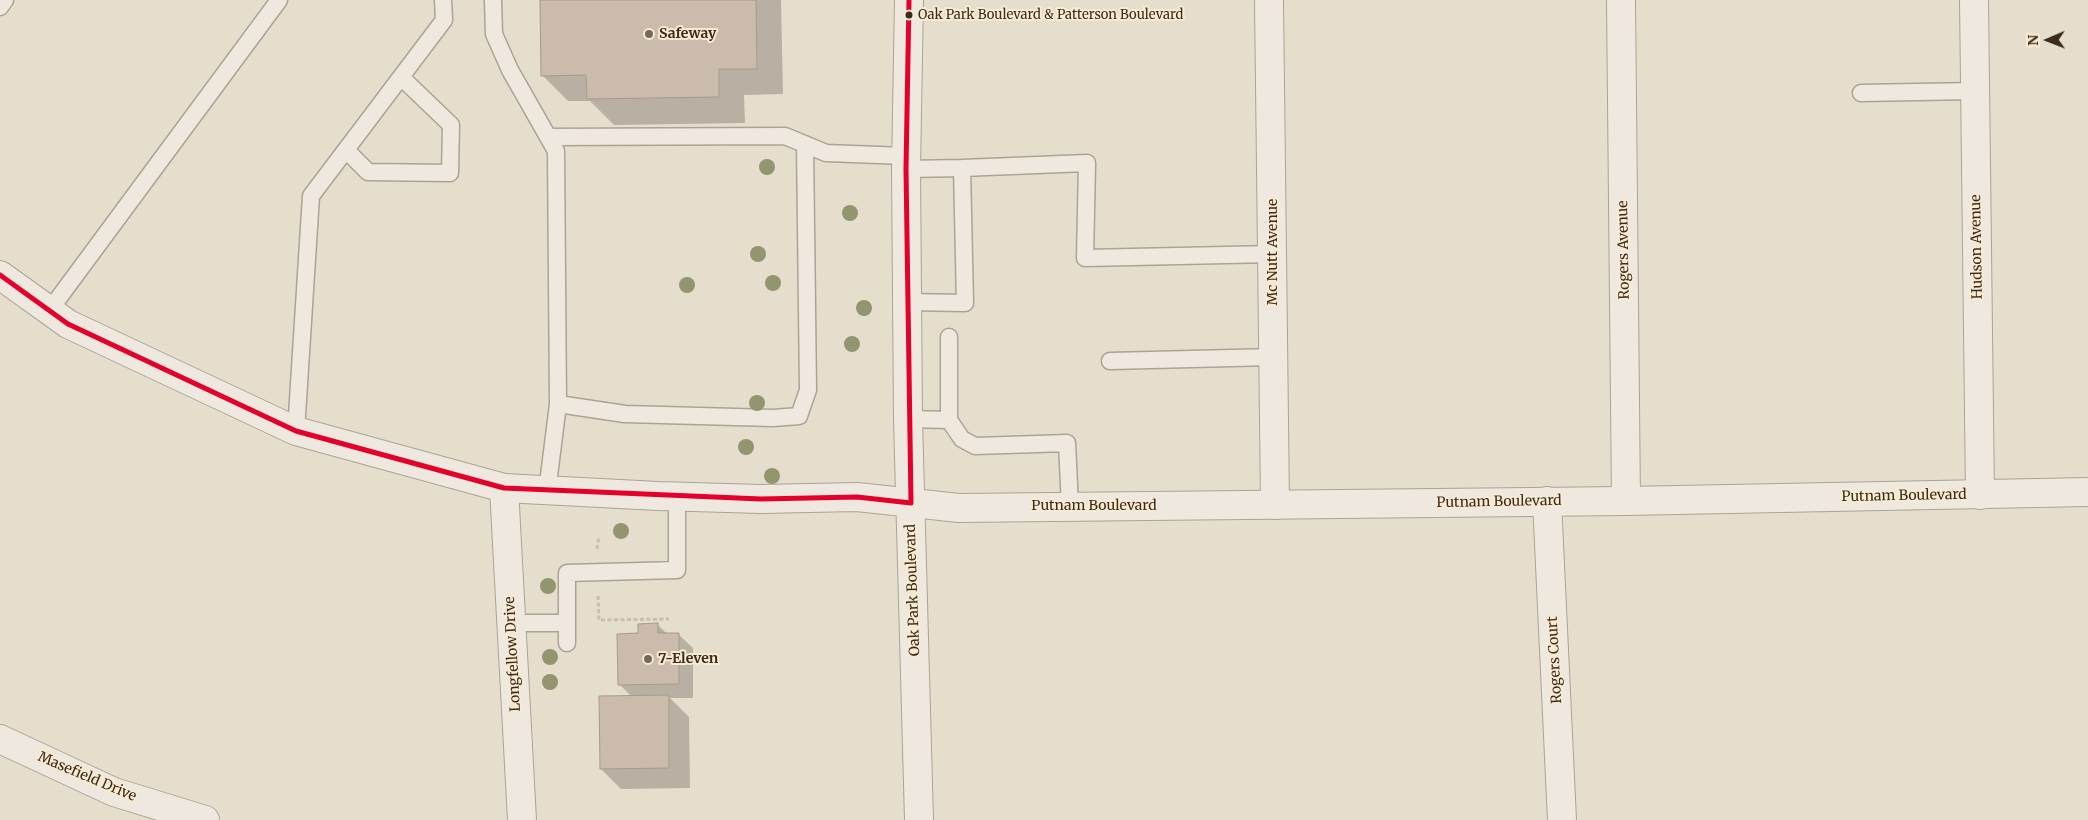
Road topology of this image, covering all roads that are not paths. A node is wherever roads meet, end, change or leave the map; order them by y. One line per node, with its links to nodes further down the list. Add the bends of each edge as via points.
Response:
1 (5, 0): 9 (lane)
2 (279, 0): 21 (lane)
3 (443, 0): 10 (lane, via 444,20)
4 (493, 0): 13 (lane, via 494,34 510,70)
5 (909, 0): 16 (street, Oak Park Boulevard)
6 (1269, 0): 18 (street, Mc Nutt Avenue)
7 (1622, 0): 35 (street, Rogers Avenue)
8 (1974, 0): 11 (street, Hudson Avenue)
9 (0, 7)
10 (401, 77): 15 (lane); 15 (lane, via 451,125 450,173 368,172)
11 (1975, 91): 12 (lane); 32 (street, Hudson Avenue)
12 (1861, 93)
13 (548, 136): 14 (lane, via 785,136); 25 (lane, via 556,151)
14 (805, 144): 16 (lane, via 826,153); 25 (lane, via 808,390 799,416 625,414)
15 (346, 150): 28 (lane, via 310,196)
16 (906, 163): 17 (lane); 20 (street, Oak Park Boulevard)
17 (962, 168): 18 (lane, via 1086,163 1085,258); 20 (lane, via 965,303)
18 (1273, 254): 23 (street, Mc Nutt Avenue)
19 (0, 275): 21 (street, Putnam Boulevard)
20 (907, 302): 26 (street, Oak Park Boulevard)
21 (49, 310): 28 (street, Putnam Boulevard, via 68,324)
22 (949, 337): 27 (lane)
23 (1273, 357): 24 (lane); 37 (street, Mc Nutt Avenue)
24 (1110, 361)
25 (558, 404): 30 (lane)
26 (908, 419): 27 (lane); 36 (street, Oak Park Boulevard)
27 (949, 420): 38 (lane, via 962,439 975,446 1067,442)
28 (296, 431): 29 (street, Putnam Boulevard)
29 (504, 488): 30 (street, Putnam Boulevard); 39 (street, Longfellow Drive)
30 (548, 492): 33 (street, Putnam Boulevard)
31 (2088, 492): 32 (street, Putnam Boulevard)
32 (1980, 495): 35 (street, Putnam Boulevard)
33 (677, 497): 36 (street, Putnam Boulevard, via 858,498); 40 (lane, via 677,570 567,573)
34 (1547, 501): 35 (street, Putnam Boulevard); 37 (street, Putnam Boulevard); 46 (street, Rogers Court)
35 (1626, 501)
36 (910, 503): 38 (street, Putnam Boulevard, via 959,508); 45 (street, Oak Park Boulevard)
37 (1275, 505): 38 (street, Putnam Boulevard)
38 (1070, 506)
39 (511, 623): 40 (lane); 44 (street, Longfellow Drive)
40 (567, 624): 41 (lane)
41 (567, 643)
42 (0, 740): 43 (street, Masefield Drive, via 114,792)
43 (205, 820)
44 (522, 820)
45 (919, 820)
46 (1562, 820)

